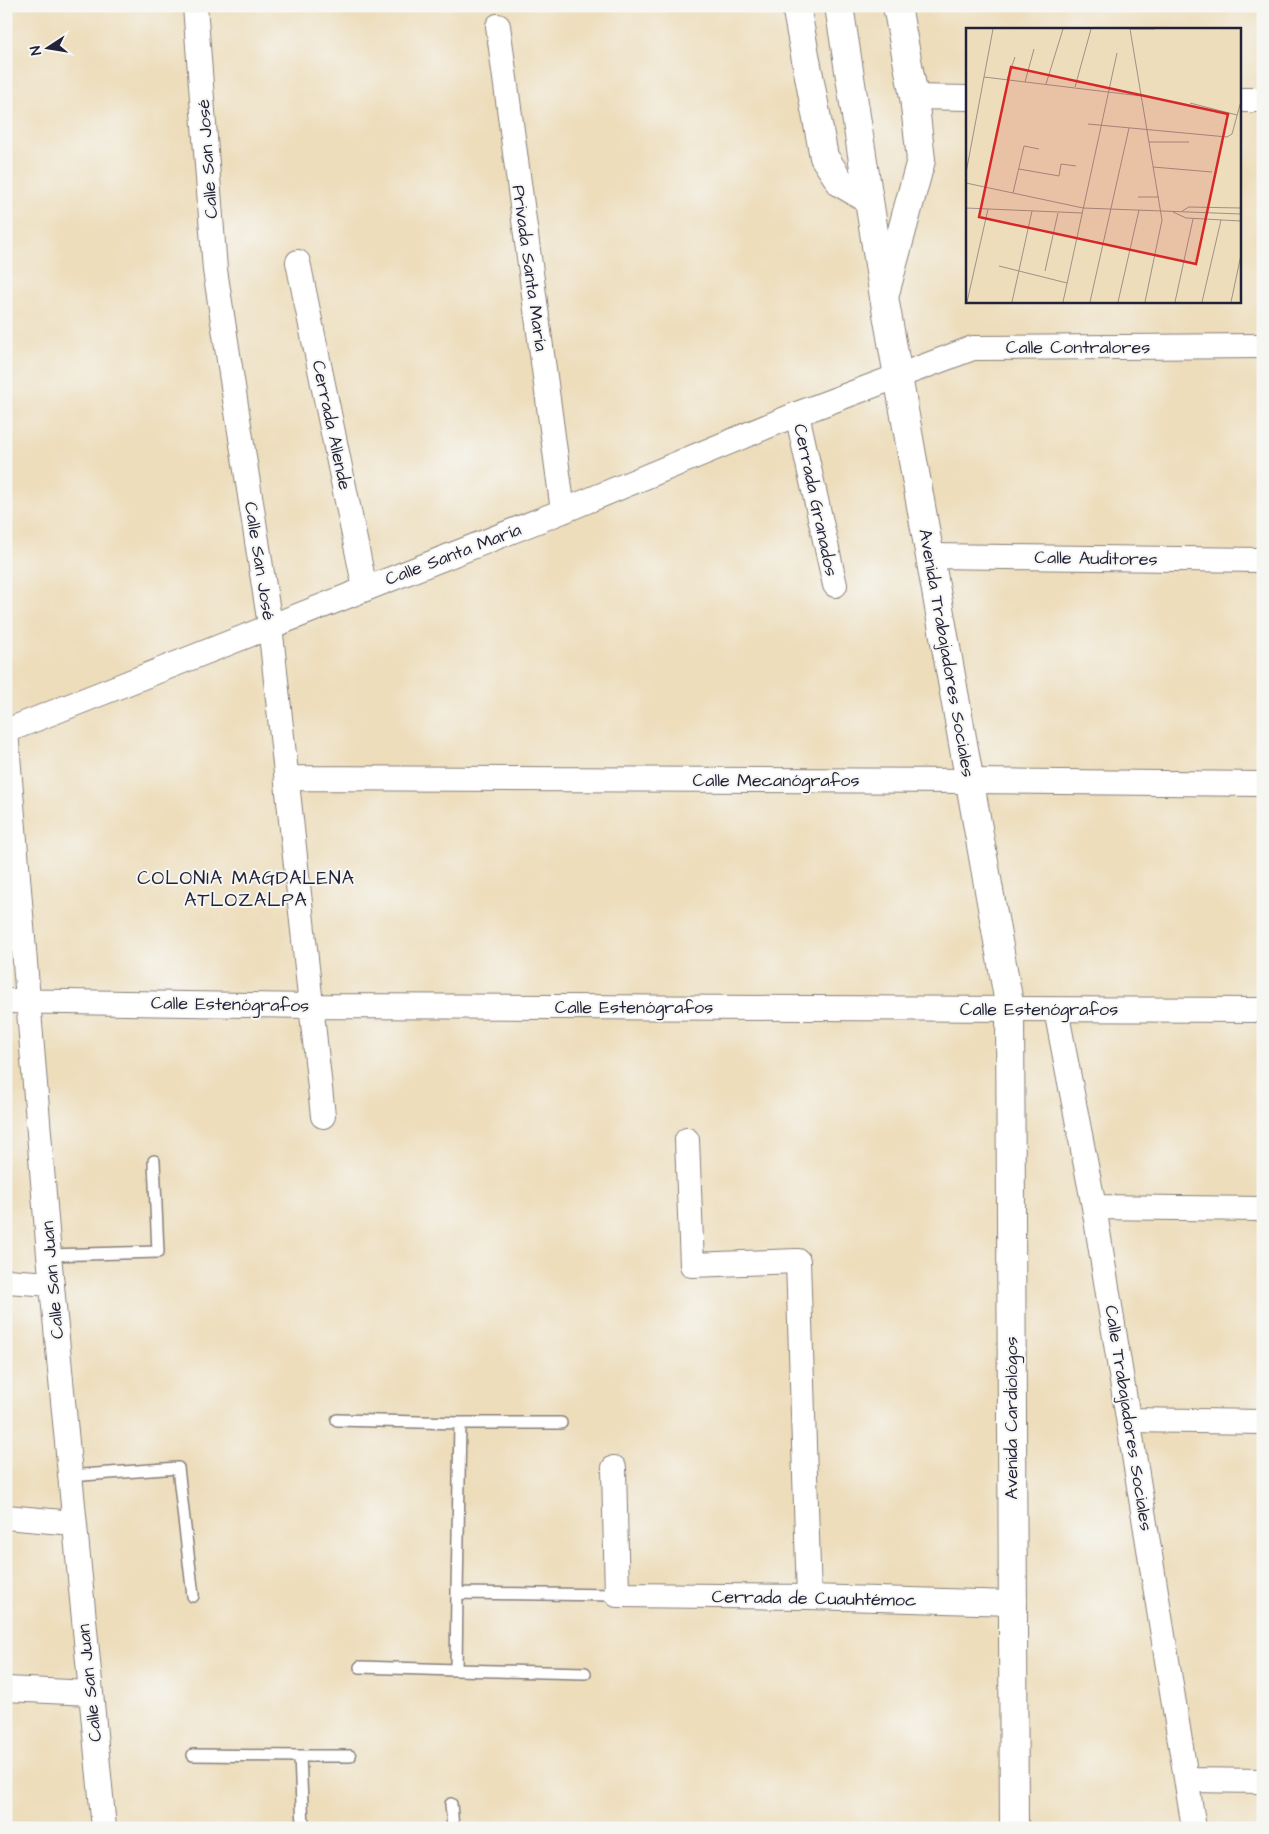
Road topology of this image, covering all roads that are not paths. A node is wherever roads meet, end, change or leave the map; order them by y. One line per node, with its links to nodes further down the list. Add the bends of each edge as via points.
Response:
1 (195, 6): 21 (street, Calle San José, via 216,270)
2 (796, 6): 10 (main road, via 824,157 841,183)
3 (839, 6): 10 (main road, Avenida Trabajadores Sociales)
4 (898, 6): 6 (main road, Avenida Trabajadores Sociales)
5 (498, 26): 16 (street, Privada Santa María)
6 (914, 97): 7 (street); 12 (main road, Avenida Trabajadores Sociales, via 921,160)
7 (966, 98)
8 (1242, 100): 9 (street)
9 (1263, 100)
10 (868, 199): 12 (main road, Avenida Trabajadores Sociales)
11 (298, 262): 20 (street, Cerrada Allende)
12 (884, 296): 14 (main road, Avenida Trabajadores Sociales)
13 (1263, 346): 14 (street, Calle Contralores, via 973,348)
14 (898, 374): 15 (street, Calle Santa María); 17 (main road, Avenida Trabajadores Sociales)
15 (797, 414): 16 (street, Calle Santa María); 19 (street, Cerrada Granados)
16 (563, 511): 20 (street, Calle Santa María)
17 (930, 556): 18 (street, Calle Auditores); 24 (main road, Avenida Trabajadores Sociales)
18 (1263, 560)
19 (834, 585)
20 (366, 589): 21 (street, Calle Santa María)
21 (270, 625): 22 (street, Calle Santa María); 23 (street, Calle San José)
22 (6, 731): 26 (street, Calle San Juan)
23 (288, 778): 24 (street, Calle Mecanógrafos); 27 (street, Calle San José)
24 (970, 781): 25 (street, Calle Mecanógrafos); 28 (main road, Avenida Trabajadores Sociales)
25 (1263, 784)
26 (18, 1001): 27 (street, Calle Estenógrafos); 36 (street, Calle San Juan)
27 (312, 1006): 28 (street, Calle Estenógrafos); 31 (street, Calle San José)
28 (1010, 1009): 29 (street, Calle Estenógrafos); 52 (main road, Avenida Cardiológos)
29 (1056, 1010): 30 (street, Calle Estenógrafos); 34 (street, Calle Trabajadores Sociales)
30 (1263, 1010)
31 (323, 1116)
32 (687, 1140): 51 (street, via 692,1265 798,1261)
33 (154, 1161): 36 (lane, via 158,1252)
34 (1094, 1207): 35 (street); 40 (street, Calle Trabajadores Sociales)
35 (1263, 1208)
36 (49, 1255): 38 (street, Calle San Juan)
37 (6, 1281): 38 (street)
38 (52, 1284): 45 (street, Calle San Juan)
39 (337, 1420): 41 (lane)
40 (1129, 1420): 42 (street); 61 (street, Calle Trabajadores Sociales)
41 (460, 1422): 43 (lane); 48 (lane)
42 (1263, 1422)
43 (561, 1423)
44 (614, 1468): 49 (street)
45 (69, 1476): 47 (street, Calle San Juan); 50 (lane, via 178,1468)
46 (6, 1517): 47 (street)
47 (73, 1523): 57 (street, Calle San Juan)
48 (457, 1593): 49 (lane); 54 (lane)
49 (616, 1595): 51 (street, Cerrada de Cuauhtémoc)
50 (193, 1596)
51 (810, 1596): 52 (street, Cerrada de Cuauhtémoc)
52 (1012, 1603): 67 (main road, Avenida Cardiológos)
53 (360, 1667): 54 (lane)
54 (456, 1670): 55 (lane)
55 (585, 1673)
56 (6, 1689): 57 (street)
57 (90, 1693): 64 (street, Calle San Juan)
58 (193, 1755): 59 (lane)
59 (300, 1756): 60 (lane); 65 (lane)
60 (350, 1756)
61 (1187, 1780): 62 (street); 68 (street, Calle Trabajadores Sociales)
62 (1263, 1781)
63 (451, 1804): 66 (lane)
64 (104, 1828)
65 (303, 1828)
66 (453, 1828)
67 (1014, 1828)
68 (1194, 1828)

